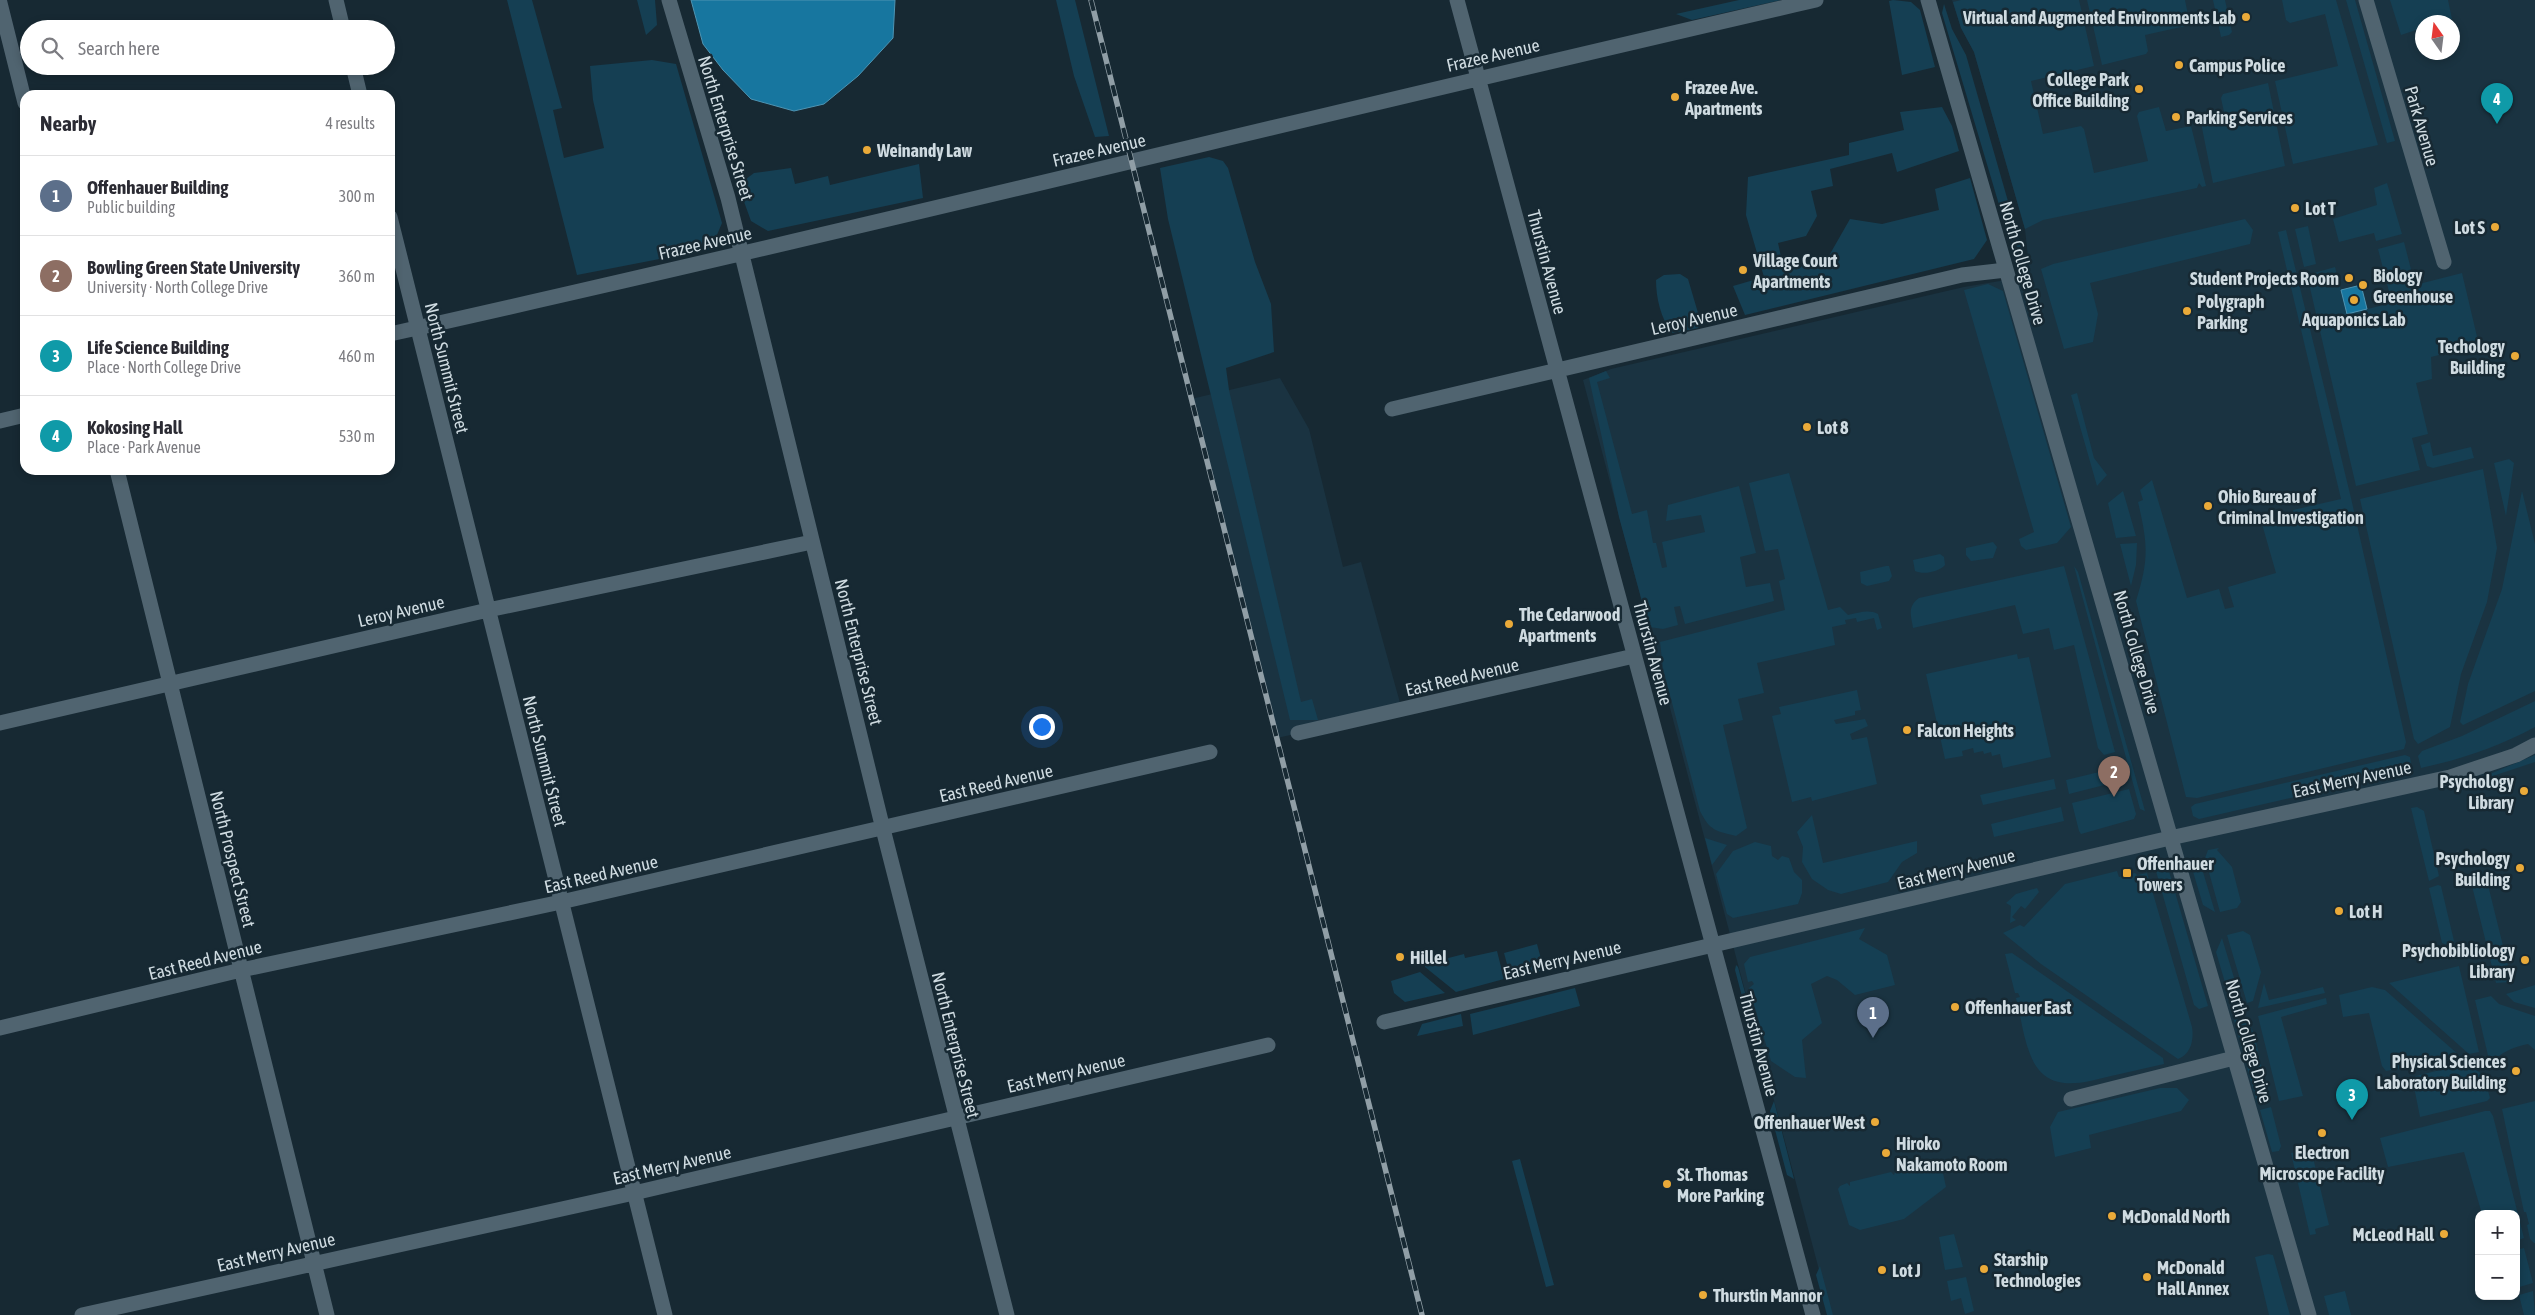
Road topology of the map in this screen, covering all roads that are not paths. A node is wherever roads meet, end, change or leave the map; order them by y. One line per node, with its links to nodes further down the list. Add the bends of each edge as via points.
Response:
1 (336, 0): 8 (street)
2 (669, 0): 14 (street, North Enterprise Street, via 728,198)
3 (1457, 0): 10 (street, Thurstin Avenue)
4 (1816, 0): 10 (street, Frazee Avenue)
5 (1928, 0): 16 (street, North College Drive)
6 (2366, 0): 15 (street, Park Avenue)
7 (0, 3): 11 (street)
8 (341, 20)
9 (355, 75): 12 (street)
10 (1478, 78): 14 (street, Frazee Avenue); 19 (street, Thurstin Avenue)
11 (22, 90)
12 (359, 90)
13 (395, 236): 17 (street, North Summit Street)
14 (741, 254): 17 (street, Frazee Avenue); 24 (street, North Enterprise Street)
15 (2444, 262)
16 (2006, 270): 19 (street, Leroy Avenue, via 1977,272); 33 (street, North College Drive)
17 (418, 328): 18 (street, Frazee Avenue); 25 (street, North Summit Street)
18 (395, 333)
19 (1558, 370): 20 (street, Leroy Avenue); 26 (street, Thurstin Avenue)
20 (1392, 409)
21 (20, 417): 22 (street)
22 (0, 421)
23 (118, 475): 27 (street, North Prospect Street)
24 (812, 542): 25 (street, Leroy Avenue); 32 (street, North Enterprise Street)
25 (488, 610): 27 (street, Leroy Avenue); 34 (street, North Summit Street)
26 (1634, 656): 29 (street, East Reed Avenue); 35 (street, Thurstin Avenue)
27 (169, 683): 28 (street, Leroy Avenue, via 154,690); 36 (street, North Prospect Street)
28 (0, 723)
29 (1298, 733)
30 (2535, 746): 33 (street, East Merry Avenue, via 2450,776)
31 (1210, 752): 32 (street, East Reed Avenue)
32 (883, 828): 34 (street, East Reed Avenue); 42 (street, North Enterprise Street)
33 (2170, 838): 35 (street, East Merry Avenue); 40 (street, North College Drive)
34 (561, 902): 36 (street, East Reed Avenue); 43 (street, North Summit Street)
35 (1712, 944): 37 (street, East Merry Avenue); 49 (street, Thurstin Avenue)
36 (241, 970): 38 (street, East Reed Avenue); 44 (street, North Prospect Street)
37 (1384, 1022)
38 (0, 1028)
39 (1268, 1045): 42 (street, East Merry Avenue)
40 (2234, 1058): 41 (street); 50 (street, North College Drive)
41 (2071, 1099)
42 (955, 1118): 43 (street, East Merry Avenue); 48 (street, North Enterprise Street)
43 (634, 1193): 44 (street, East Merry Avenue); 47 (street, North Summit Street)
44 (314, 1262): 45 (street, East Merry Avenue); 46 (street, North Prospect Street)
45 (82, 1315)
46 (327, 1315)
47 (665, 1315)
48 (1007, 1315)
49 (1813, 1315)
50 (2309, 1315)

